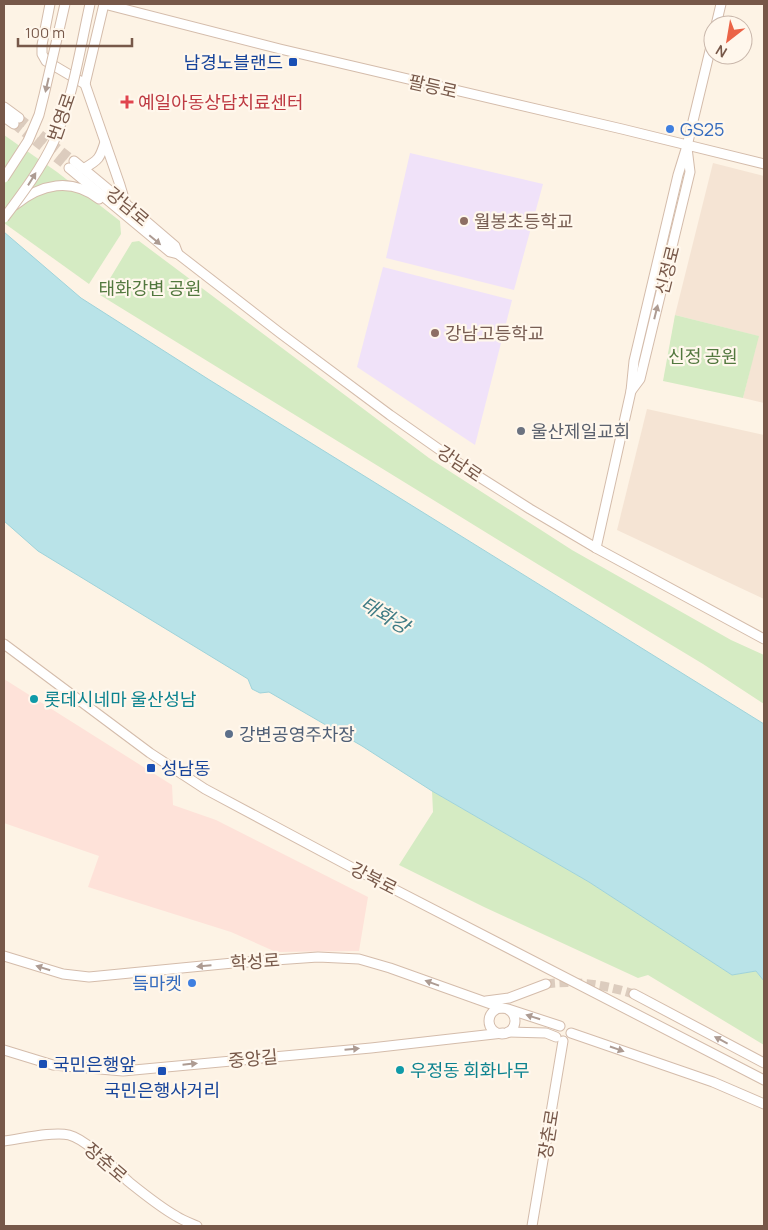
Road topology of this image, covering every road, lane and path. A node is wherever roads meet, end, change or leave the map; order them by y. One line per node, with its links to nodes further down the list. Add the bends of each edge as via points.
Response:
1 (50, 4): 6 (main road, via 42,54 46,61)
2 (65, 4): 13 (main road, 번영로, one-way to 13, bridge, via 39,115 28,141)
3 (90, 4): 17 (main road, 번영로, one-way to 3, bridge, via 48,153 60,124)
4 (104, 4): 6 (main road); 10 (main road, 팔등로)
5 (706, 65): 10 (main road, 신정로)
6 (86, 84): 9 (main road)
7 (4, 107): 8 (main road, via 17,121)
8 (4, 117)
9 (105, 142): 12 (main road, via 96,162); 16 (main road)
10 (687, 146): 11 (main road, 팔등로); 14 (main road, 신정로); 15 (main road, 신정로, via 690,172)
11 (764, 164)
12 (83, 169): 16 (main road, 강남로); 19 (main road, 강남로, via 72,165)
13 (4, 178)
14 (672, 197): 15 (main road, via 683,178); 21 (main road, 신정로)
15 (683, 200): 22 (main road, 신정로, one-way to 15)
16 (126, 204): 19 (main road); 20 (main road, 강남로, via 175,246)
17 (12, 207): 18 (main road, 번영로, bridge); 19 (main road, via 49,188 68,185 92,194 117,215)
18 (4, 218)
19 (131, 220): 20 (main road, 강남로, one-way to 20, via 170,252)
20 (178, 254): 24 (main road, 강남로, via 280,334 421,437)
21 (639, 341): 22 (main road, via 639,361); 23 (main road, 신정로)
22 (649, 344): 23 (main road, 신정로, via 640,379)
23 (631, 391): 24 (main road, 신정로)
24 (596, 548): 25 (main road, 강남로)
25 (764, 639)
26 (4, 644): 39 (main road, 강북로, via 150,753 205,789)
27 (4, 956): 31 (main road, 학성로, one-way to 27, via 359,959 318,957 89,977 63,974)
28 (546, 984): 30 (main road)
29 (634, 994): 38 (main road, one-way to 29)
30 (509, 998): 31 (main road); 32 (main road, via 499,1004)
31 (478, 1000): 32 (main road, 학성로)
32 (499, 1009): 33 (main road, 학성로, one-way to 32); 34 (main road, via 490,1022 496,1032); 34 (main road, via 513,1014 514,1026)
33 (560, 1026): 35 (main road, via 568,1027); 36 (main road, via 556,1031)
34 (506, 1033): 36 (main road, 중앙길, via 546,1033); 37 (main road, 중앙길, one-way to 34, via 53,1065 123,1071)
35 (571, 1033): 36 (main road, via 568,1039); 40 (main road, one-way to 40, via 713,1082)
36 (560, 1039): 43 (main road, 장춘로)
37 (4, 1050)
38 (764, 1063)
39 (764, 1080)
40 (764, 1104)
41 (4, 1141): 42 (main road, 장춘로, via 59,1134 78,1138 153,1200)
42 (197, 1226)
43 (532, 1226)

